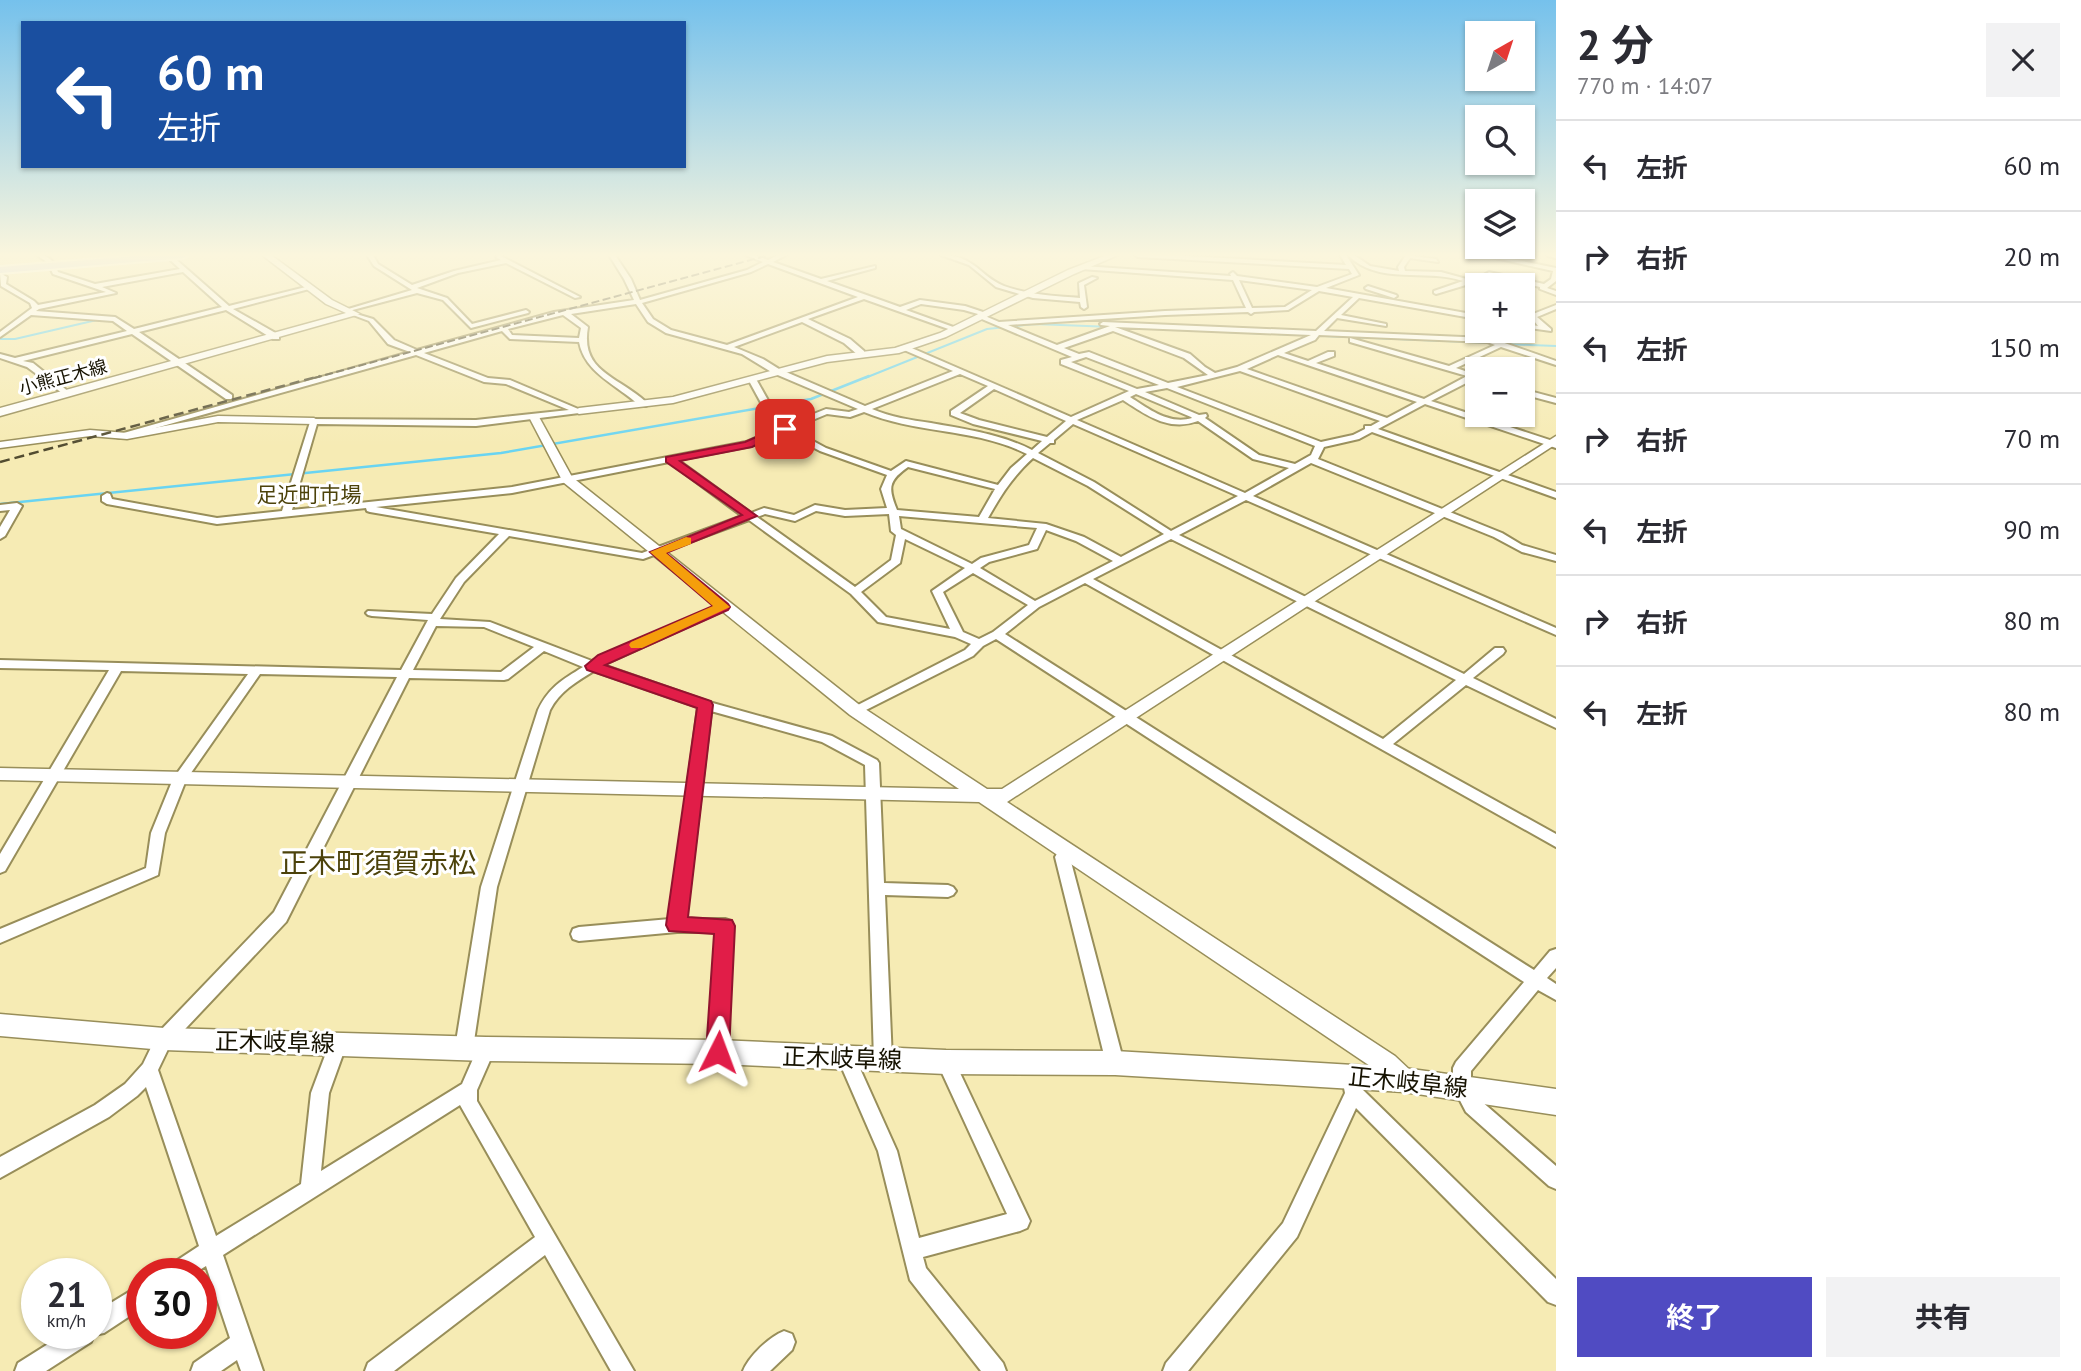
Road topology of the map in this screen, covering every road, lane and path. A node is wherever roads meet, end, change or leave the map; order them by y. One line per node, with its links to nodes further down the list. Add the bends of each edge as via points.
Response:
1 (21, 319): 29 (street)
2 (115, 319): 28 (street)
3 (180, 319): 28 (street)
4 (246, 319): 32 (street)
5 (332, 319): 32 (main road, 小熊正木線)
6 (368, 319): 40 (street, via 387,339)
7 (464, 319): 8 (street, via 471,326)
8 (499, 319)
9 (538, 319): 25 (street)
10 (574, 319): 34 (street, via 585,327)
11 (651, 319): 36 (street, via 687,337)
12 (802, 319): 36 (street); 41 (street)
13 (926, 319): 26 (street)
14 (973, 319): 26 (street)
15 (988, 319): 21 (street)
16 (1061, 319): 21 (street)
17 (1332, 319): 30 (street)
18 (1351, 319): 22 (street)
19 (1386, 319): 22 (street)
20 (1535, 319): 27 (street)
21 (997, 324): 39 (street)
22 (1384, 325): 31 (street)
23 (1109, 326): 30 (street); 39 (street); 55 (street, via 1187,356)
24 (1535, 327): 27 (street)
25 (504, 328): 34 (street, via 510,337); 40 (street)
26 (954, 329): 38 (street)
27 (1553, 330)
28 (133, 331): 46 (street); 47 (street)
29 (0, 335)
30 (1315, 336): 31 (street); 42 (street); 51 (street, via 1365,342)
31 (1380, 336): 33 (street)
32 (276, 337): 47 (main road, 小熊正木線)
33 (1465, 339)
34 (580, 340): 67 (street, via 584,358)
35 (1493, 343): 37 (street)
36 (730, 346): 53 (street)
37 (1498, 346): 49 (street); 51 (street)
38 (907, 348): 41 (street); 52 (street)
39 (1056, 348): 45 (street)
40 (417, 352): 70 (street); 81 (street)
41 (861, 353): 53 (street)
42 (1278, 353): 48 (street); 50 (street)
43 (1331, 354): 48 (street)
44 (0, 356): 46 (street)
45 (1079, 356): 59 (street, via 1086,354); 60 (street, via 1065,362)
46 (16, 360): 61 (street, via 30,365)
47 (180, 363): 61 (main road, 小熊正木線); 63 (street)
48 (1309, 363): 65 (street)
49 (1556, 363)
50 (1240, 369): 55 (street); 75 (street)
51 (1449, 369): 54 (street)
52 (960, 372): 58 (street); 69 (street)
53 (781, 373): 56 (street); 69 (street)
54 (1465, 374)
55 (1215, 376): 59 (street)
56 (752, 379): 67 (street); 79 (street)
57 (1465, 382): 65 (street)
58 (993, 386): 74 (street); 77 (street, via 954,412)
59 (1164, 386): 60 (street); 68 (street)
60 (1137, 391): 64 (street); 73 (street)
61 (66, 394): 71 (main road, 小熊正木線)
62 (1535, 395): 66 (street)
63 (229, 397)
64 (1124, 397): 73 (street, via 1175,423 1186,425); 74 (street)
65 (1423, 401): 75 (street); 83 (street)
66 (1556, 401)
67 (643, 404): 70 (street)
68 (1218, 406): 73 (street); 85 (street)
69 (864, 410): 79 (street, via 850,415 826,411); 80 (street, via 885,418)
70 (579, 411): 72 (street)
71 (0, 412)
72 (534, 417): 76 (street, via 476,424); 92 (street)
73 (1200, 418): 89 (street, via 1256,457)
74 (1071, 420): 82 (street); 96 (street)
75 (1385, 420): 78 (street)
76 (314, 421): 81 (street, via 218,419); 101 (street)
77 (976, 422): 80 (street); 82 (street)
78 (1368, 428): 85 (street, via 1346,440); 91 (street)
79 (785, 429): 87 (street, via 748,444); 90 (street, via 808,443)
80 (964, 431): 86 (street)
81 (117, 436): 84 (street, via 90,433)
82 (1051, 441): 86 (street)
83 (1554, 443): 91 (street)
84 (0, 445)
85 (1320, 445): 88 (street)
86 (1034, 455): 93 (street); 107 (street, via 1091,484)
87 (670, 459): 92 (street); 102 (street)
88 (1310, 459): 89 (street); 100 (street)
89 (1295, 467): 96 (street)
90 (891, 474): 93 (street, via 906,464); 99 (street, via 884,495)
91 (1500, 475): 94 (street); 100 (street)
92 (567, 479): 97 (street, via 512,490); 109 (street)
93 (1000, 488): 103 (street)
94 (1556, 495)
95 (107, 496): 101 (street, via 107,501 217,521)
96 (1245, 496): 107 (street); 110 (street)
97 (356, 506): 101 (street); 106 (street)
98 (0, 508): 108 (street, via 17,506)
99 (893, 512): 102 (street, via 815,508 795,518 764,511); 103 (street); 105 (street, via 896,531)
100 (1443, 512): 110 (street); 111 (street, via 1539,555)
101 (286, 513)
102 (751, 516): 109 (street); 115 (street)
103 (984, 519): 104 (street)
104 (1043, 526): 112 (street); 113 (street, via 1033,547)
105 (901, 533): 113 (street); 115 (street, via 896,561)
106 (506, 534): 109 (street, via 643,556); 120 (street, via 460,580)
107 (1170, 534): 112 (street); 116 (street)
108 (0, 536)
109 (656, 552): 118 (street)
110 (1377, 554): 116 (street); 121 (street)
111 (1556, 558)
112 (1121, 561): 114 (street)
113 (971, 566): 117 (street); 122 (street, via 937,592)
114 (1085, 579): 117 (street); 127 (street)
115 (855, 592): 122 (street, via 883,620)
116 (1305, 601): 127 (street); 133 (street)
117 (1035, 605): 123 (street)
118 (723, 607): 129 (street); 135 (street)
119 (372, 613): 120 (street)
120 (433, 620): 125 (street, via 486,624); 132 (street)
121 (1556, 632)
122 (958, 634): 124 (street)
123 (997, 635): 124 (street); 136 (street)
124 (979, 643): 135 (street, via 969,653)
125 (543, 646): 129 (street); 132 (street, via 504,676)
126 (1499, 652): 133 (street)
127 (1220, 656): 136 (street); 138 (street)
128 (2, 666): 130 (street)
129 (593, 666): 134 (street); 143 (street, via 551,696)
130 (117, 667): 131 (street); 140 (street)
131 (257, 670): 132 (street); 141 (street)
132 (403, 673): 142 (street)
133 (1465, 680): 137 (street); 138 (street)
134 (705, 705): 144 (street); 145 (street, via 827,739 872,763)
135 (856, 711): 146 (street)
136 (1126, 717): 146 (street, via 1005,796); 156 (street)
137 (1556, 724)
138 (1384, 745): 147 (street)
139 (0, 774): 140 (street)
140 (53, 776): 141 (street); 149 (street)
141 (180, 779): 142 (street); 154 (street, via 159,833 153,871)
142 (350, 782): 143 (street); 159 (street, via 280,917)
143 (523, 786): 144 (street); 161 (street, via 489,887)
144 (696, 789): 145 (street); 152 (street)
145 (872, 791): 146 (street); 150 (street)
146 (987, 797): 148 (street)
147 (1556, 841)
148 (1066, 851): 166 (street, via 1062,857); 168 (street, via 1387,1064)
149 (0, 867)
150 (876, 889): 151 (street); 164 (street)
151 (948, 891)
152 (677, 925): 153 (street); 162 (street, via 725,926)
153 (579, 934)
154 (0, 936)
155 (1556, 956): 156 (street)
156 (1537, 981): 157 (street); 170 (street, via 1462,1068)
157 (1556, 993)
158 (0, 1025): 159 (main road, 正木岐阜線)
159 (164, 1039): 160 (main road, 正木岐阜線); 167 (street)
160 (338, 1043): 161 (main road, 正木岐阜線); 175 (street, via 320,1093)
161 (475, 1048): 162 (main road, 正木岐阜線); 171 (street)
162 (718, 1052): 163 (main road, 正木岐阜線)
163 (847, 1059): 164 (main road, 正木岐阜線); 177 (street, via 887,1151)
164 (883, 1060): 165 (main road, 正木岐阜線)
165 (946, 1062): 166 (main road, 正木岐阜線); 177 (street, via 1020,1221)
166 (1115, 1063): 169 (main road, 正木岐阜線)
167 (149, 1070): 173 (street, via 102,1111); 178 (street)
168 (1404, 1080): 169 (main road, 正木岐阜線); 170 (main road, 正木岐阜線)
169 (1351, 1084): 180 (street); 191 (street, via 1290,1230)
170 (1462, 1087): 172 (main road, 正木岐阜線); 174 (street, via 1473,1106)
171 (468, 1090): 175 (street); 176 (street, via 468,1103)
172 (1556, 1102)
173 (0, 1168)
174 (1556, 1179)
175 (310, 1186): 178 (street)
176 (548, 1240): 187 (street); 188 (street)
177 (911, 1250): 190 (street, via 917,1273)
178 (209, 1251): 179 (street); 182 (street)
179 (198, 1258)
180 (1556, 1294)
181 (784, 1342): 189 (street)
182 (242, 1343): 185 (street); 186 (street)
183 (60, 1349): 184 (street)
184 (26, 1371)
185 (202, 1371)
186 (251, 1371)
187 (376, 1371)
188 (623, 1371)
189 (754, 1371)
190 (995, 1371)
191 (1174, 1371)

